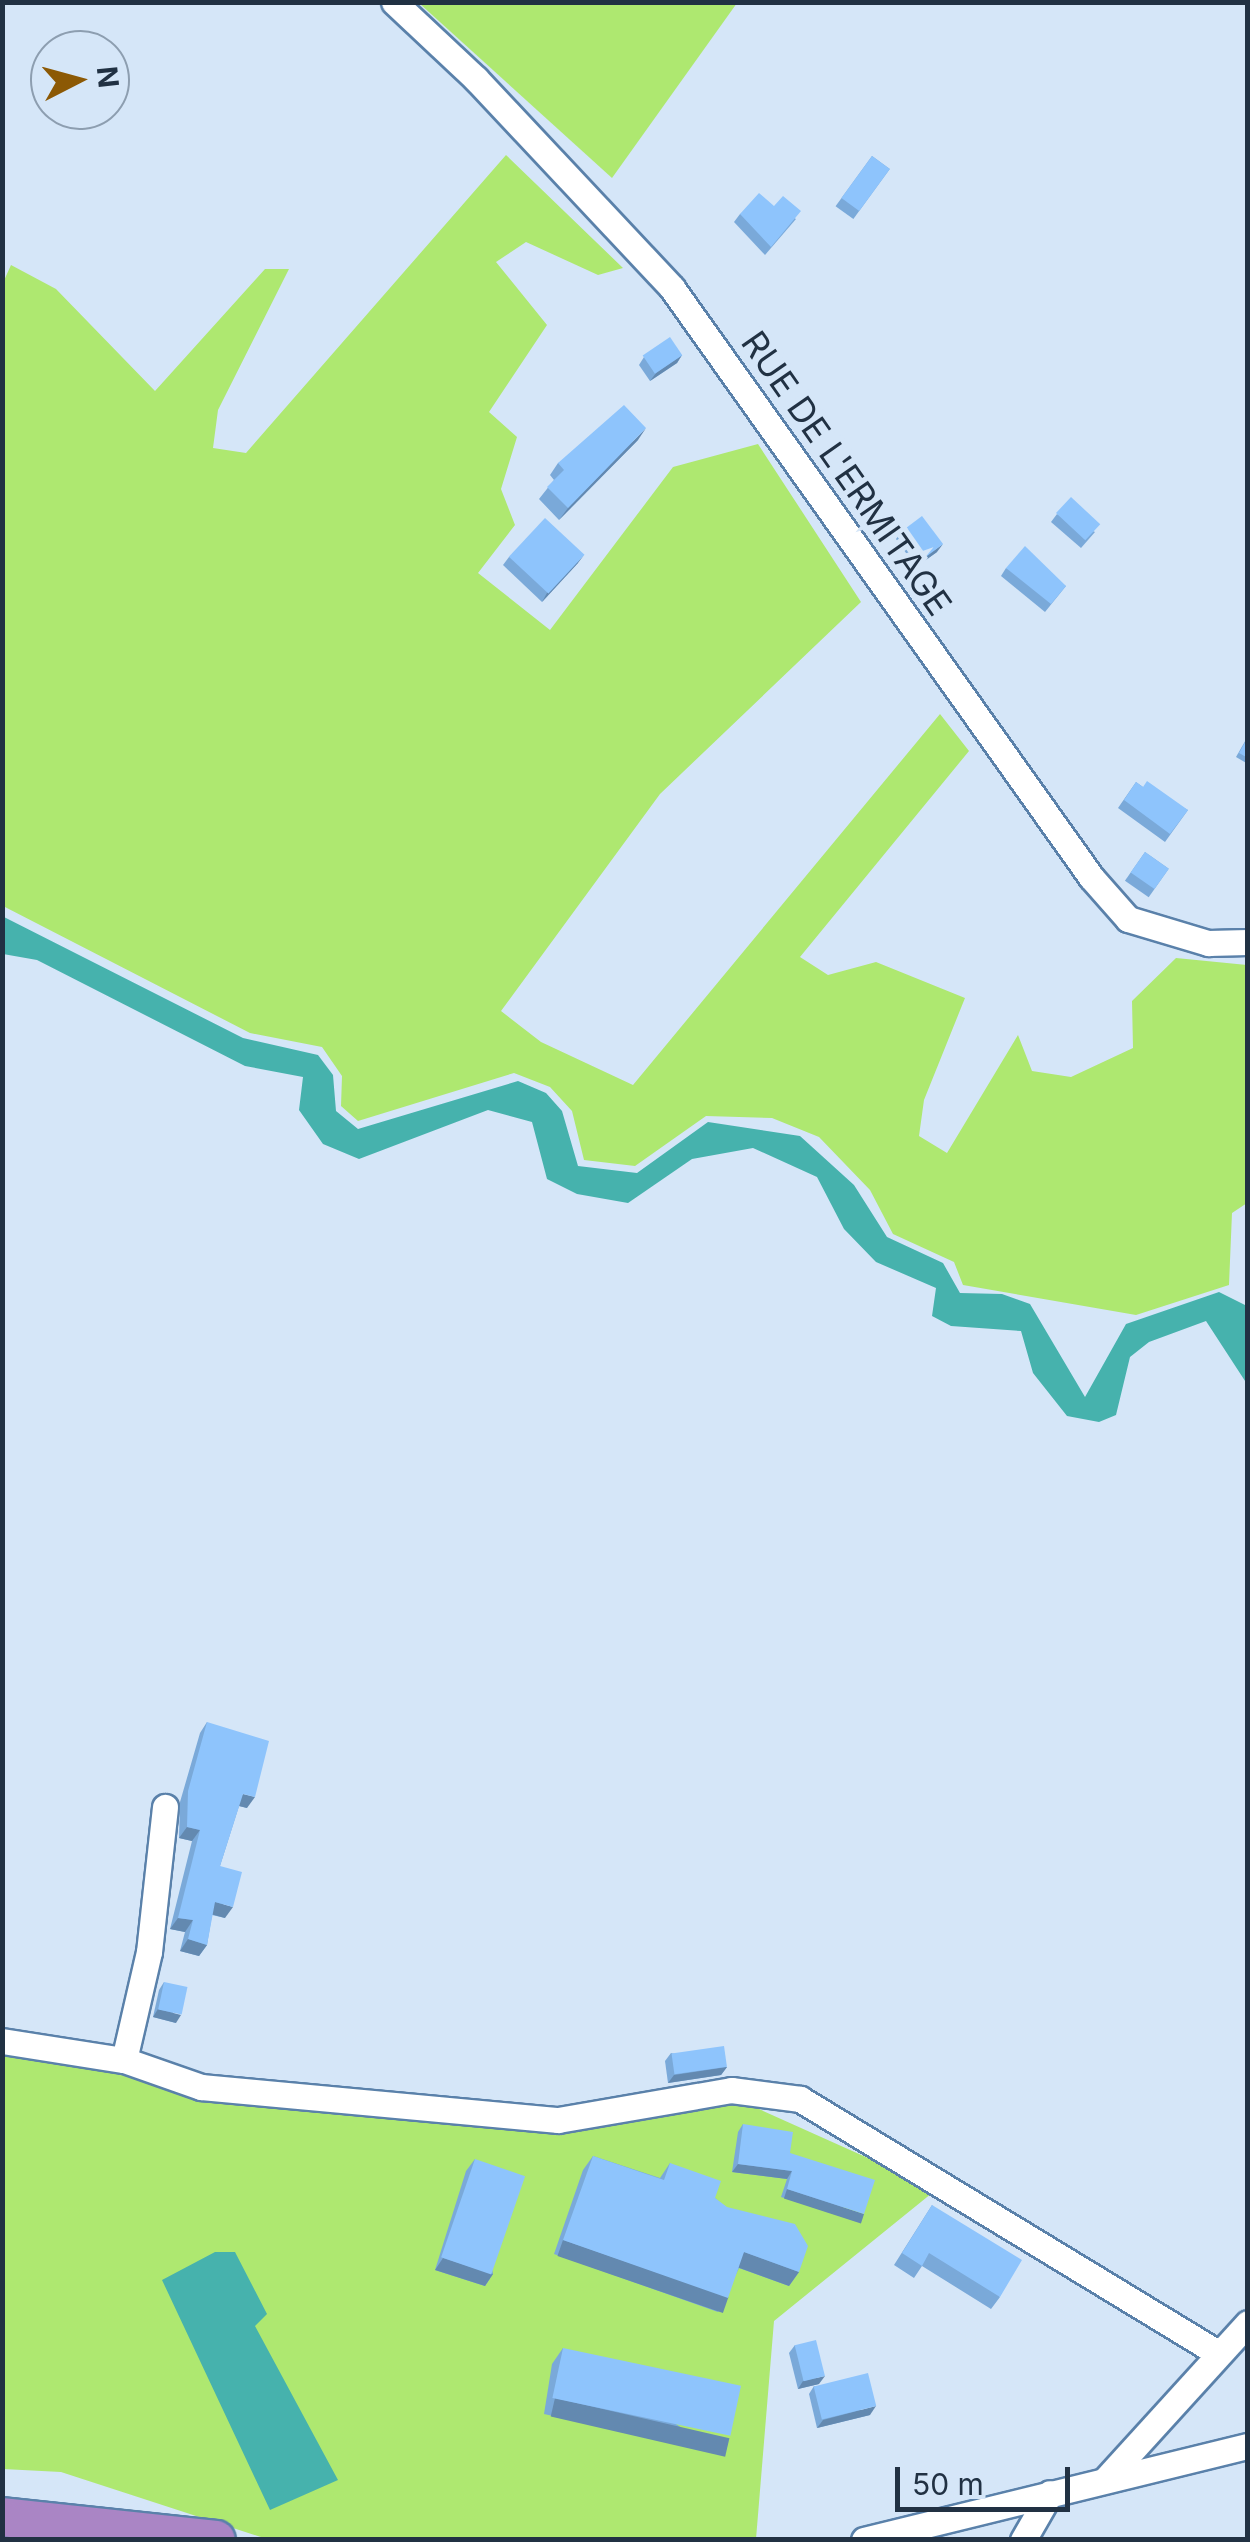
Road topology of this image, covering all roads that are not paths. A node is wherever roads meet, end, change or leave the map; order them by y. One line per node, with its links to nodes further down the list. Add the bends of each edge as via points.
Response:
1 (394, 2): 2 (street, RUE DE L'ERMITAGE, via 476,79 672,288 1091,877 1128,919 1208,943)
2 (1248, 942)
3 (165, 1807): 5 (street, via 149,1952)
4 (2, 2041): 5 (street)
5 (124, 2060): 7 (street, via 202,2087 558,2120 730,2090 800,2099)
6 (1248, 2323): 7 (street)
7 (1218, 2353): 9 (street)
8 (1248, 2446): 9 (street)
9 (1104, 2480): 10 (street)
10 (1050, 2493): 13 (street); 14 (street)
11 (2, 2517): 12 (highway)
12 (216, 2540)
13 (864, 2540)
14 (1023, 2540)

